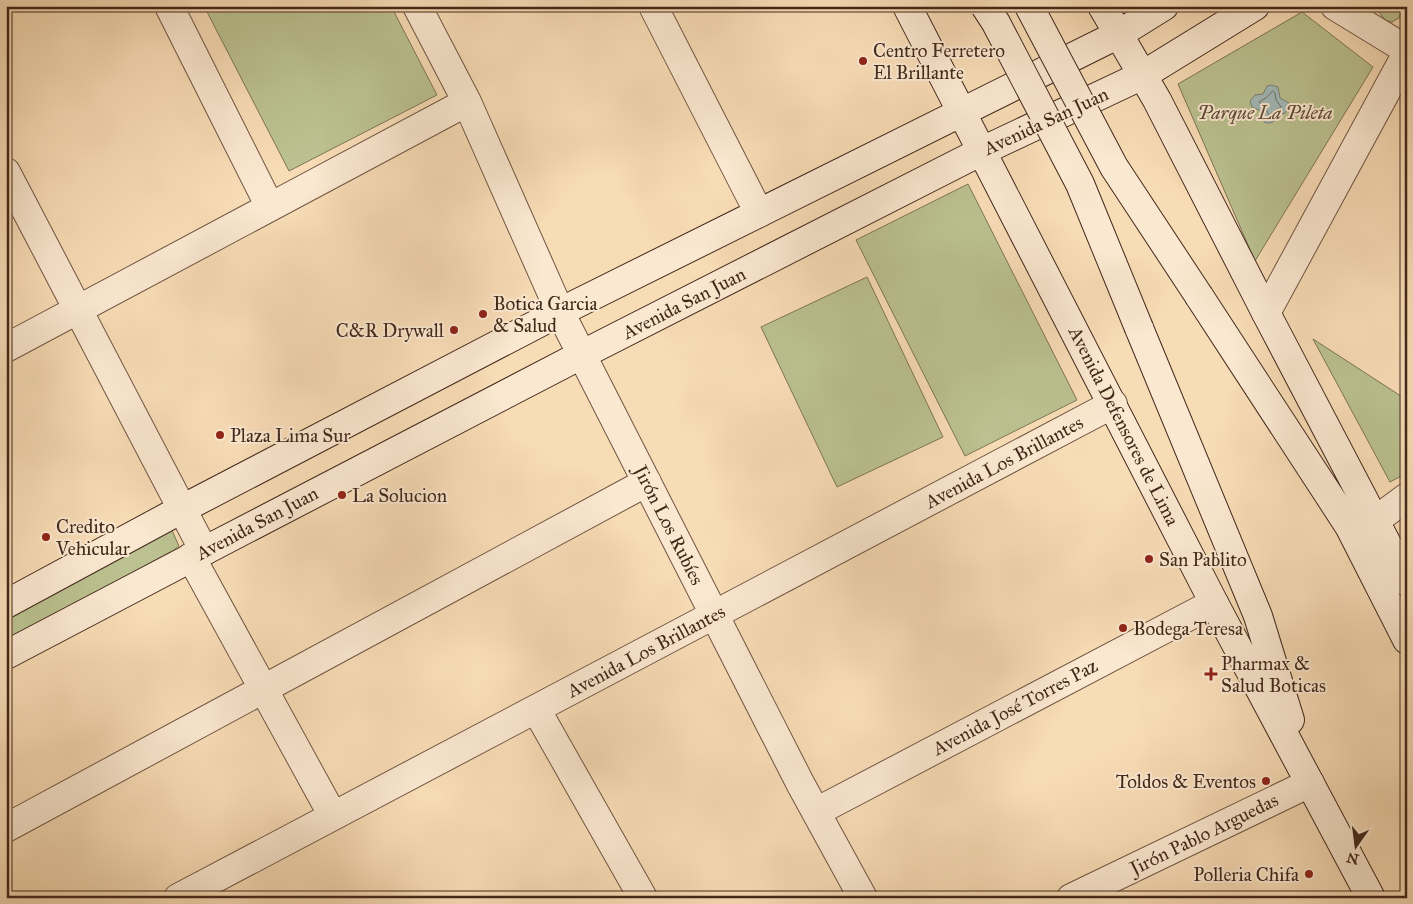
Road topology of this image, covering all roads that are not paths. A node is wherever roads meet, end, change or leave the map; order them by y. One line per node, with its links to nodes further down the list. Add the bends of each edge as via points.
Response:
1 (169, 6): 18 (main road)
2 (417, 6): 14 (main road, Jirón Los Rubíes)
3 (652, 6): 19 (main road)
4 (906, 6): 15 (main road, Avenida Defensores de Lima)
5 (985, 6): 39 (main road, bridge, via 1080,184 1258,616)
6 (1029, 6): 35 (main road, bridge, via 1114,167 1349,526)
7 (1102, 6): 11 (main road)
8 (1164, 6): 11 (main road)
9 (1255, 6): 13 (main road, Avenida San Juan)
10 (1335, 6): 12 (main road)
11 (1119, 34): 13 (main road); 15 (main road)
12 (1407, 51): 22 (main road)
13 (1143, 75): 16 (main road, Avenida San Juan); 22 (main road)
14 (467, 102): 18 (main road); 21 (main road, Jirón Los Rubíes)
15 (962, 112): 16 (main road, Avenida Defensores de Lima); 19 (main road)
16 (982, 151): 24 (main road, Avenida San Juan); 25 (main road, Avenida Defensores de Lima)
17 (6, 172): 20 (main road)
18 (270, 207): 20 (main road)
19 (759, 213): 21 (main road)
20 (78, 309): 23 (main road); 28 (main road)
21 (560, 312): 24 (main road, Jirón Los Rubíes); 28 (main road)
22 (1266, 313): 29 (main road)
23 (6, 348)
24 (581, 355): 26 (main road, Jirón Los Rubíes); 30 (main road, Avenida San Juan)
25 (1113, 404): 32 (main road, Avenida Defensores de Lima); 34 (main road, Avenida Los Brillantes)
26 (647, 482): 34 (main road, Jirón Los Rubíes); 37 (main road)
27 (1407, 497): 29 (main road)
28 (182, 509): 30 (main road); 33 (main road)
29 (1376, 520): 31 (main road)
30 (197, 554): 36 (main road, Avenida San Juan); 37 (main road)
31 (1407, 582)
32 (1214, 603): 39 (main road, Avenida Defensores de Lima); 40 (main road, Avenida José Torres Paz)
33 (6, 604)
34 (715, 615): 38 (main road, Avenida Los Brillantes); 40 (main road, Jirón Los Rubíes)
35 (1407, 640)
36 (6, 655)
37 (264, 690): 41 (main road); 42 (main road)
38 (536, 709): 41 (main road, Avenida Los Brillantes); 43 (main road)
39 (1310, 783): 46 (main road, Jirón Pablo Arguedas); 47 (main road, Avenida Defensores de Lima)
40 (816, 812): 45 (main road, Jirón Los Rubíes)
41 (333, 816): 44 (main road, Avenida Los Brillantes)
42 (6, 828)
43 (640, 897)
44 (178, 898)
45 (863, 898)
46 (1071, 898)
47 (1371, 898)

